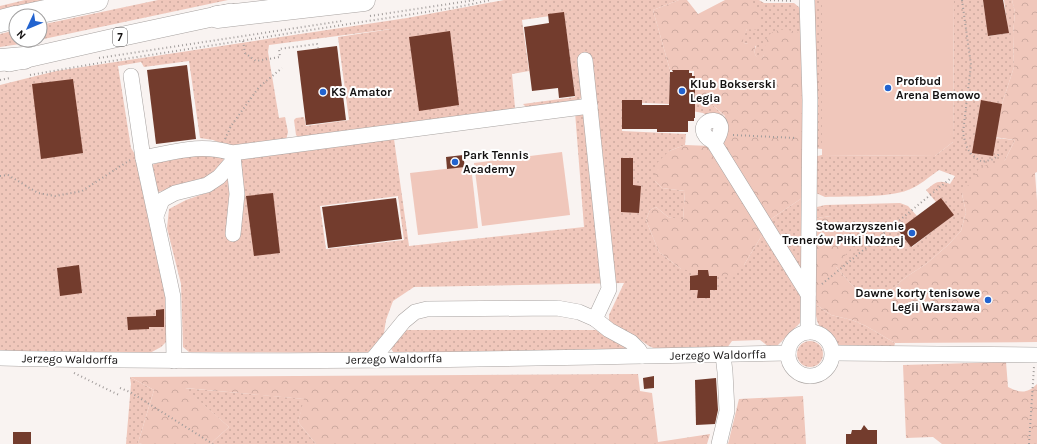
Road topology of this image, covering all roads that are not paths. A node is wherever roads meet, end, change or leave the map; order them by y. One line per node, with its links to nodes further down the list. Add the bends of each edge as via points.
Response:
1 (97, 0): 5 (highway)
2 (286, 0): 6 (main road, 7)
3 (807, 0): 18 (street)
4 (364, 9): 6 (highway)
5 (48, 10)
6 (216, 17): 8 (main road, 7)
7 (585, 60): 10 (street)
8 (13, 68)
9 (131, 76): 13 (street)
10 (590, 106): 12 (street); 19 (street, via 609,289)
11 (717, 138): 18 (street)
12 (229, 154): 13 (street, via 197,147); 14 (street, via 219,177); 15 (street)
13 (143, 158): 16 (street)
14 (207, 185): 15 (street); 16 (street, via 175,193 162,200)
15 (236, 194): 17 (street)
16 (156, 216): 28 (street, via 173,297)
17 (234, 234)
18 (808, 295): 20 (street)
19 (595, 319): 25 (street, via 631,342); 27 (street, via 579,312 557,308 427,309 415,312 404,321)
20 (808, 332): 21 (street, via 796,336); 22 (street, via 816,332 828,340)
21 (788, 353): 22 (street, via 789,361 797,373 812,377 824,372 832,360); 23 (street, Jerzego Waldorffa)
22 (833, 353): 24 (street)
23 (723, 355): 25 (street, Jerzego Waldorffa); 29 (street, via 727,411)
24 (1035, 355)
25 (642, 356): 27 (street, Jerzego Waldorffa)
26 (0, 358): 28 (street, Jerzego Waldorffa)
27 (372, 360): 28 (street, Jerzego Waldorffa)
28 (174, 361)
29 (719, 444)

